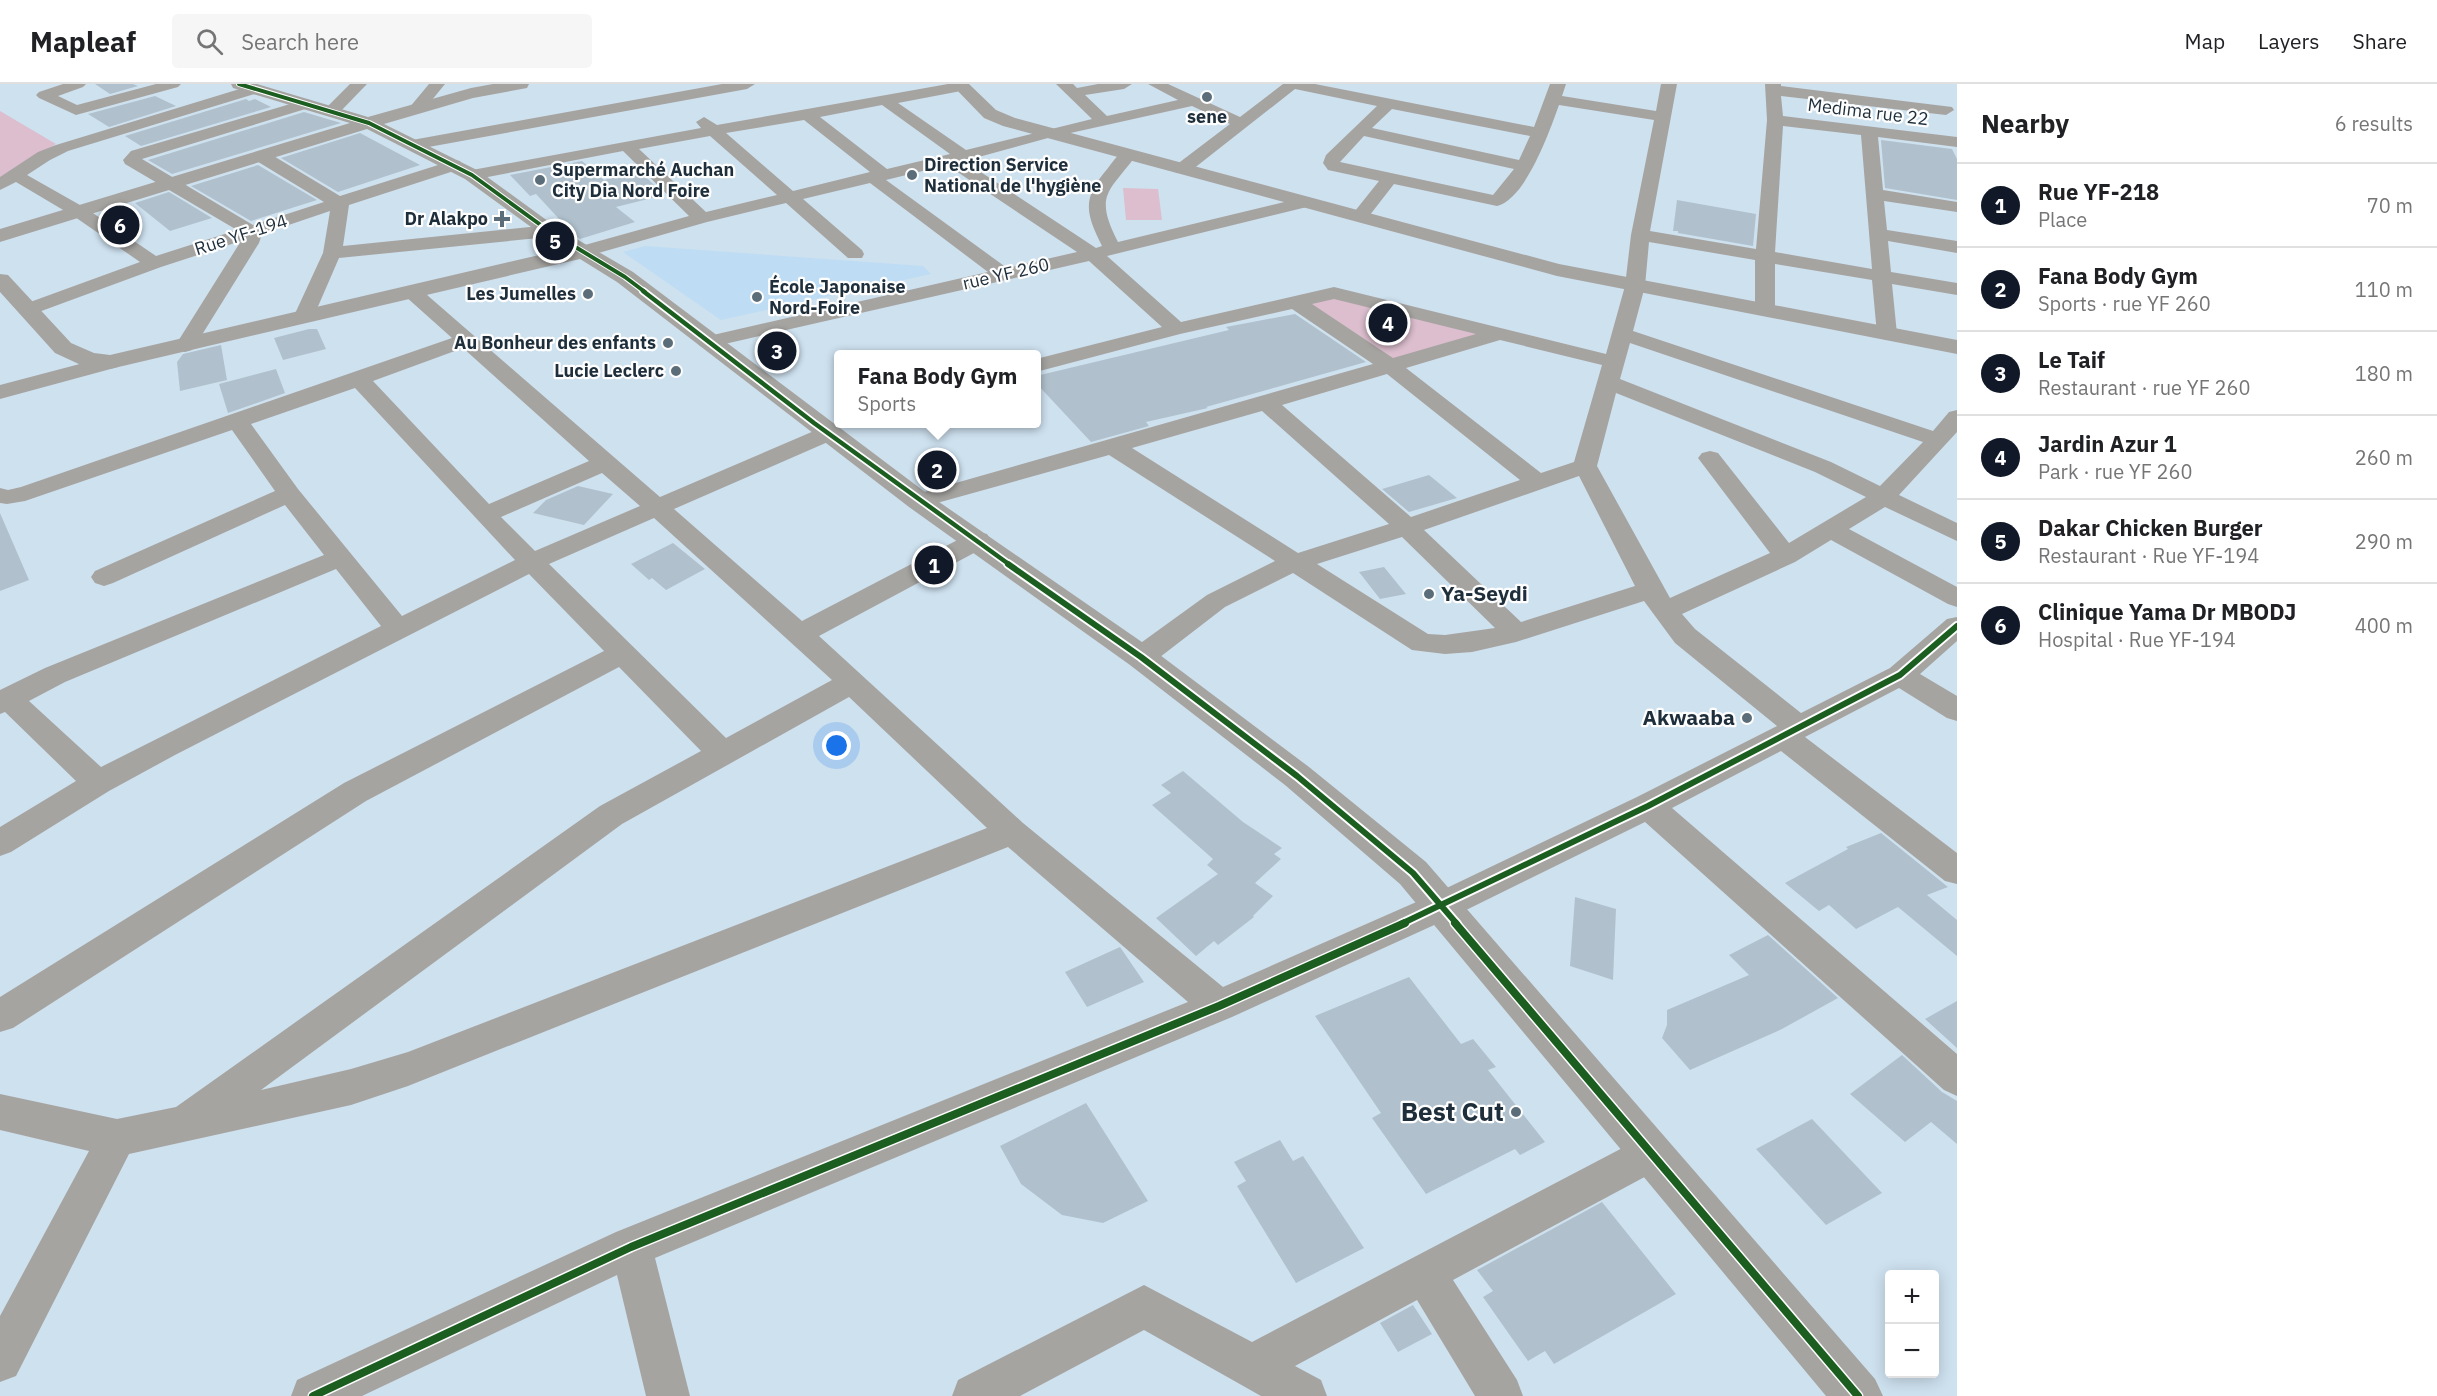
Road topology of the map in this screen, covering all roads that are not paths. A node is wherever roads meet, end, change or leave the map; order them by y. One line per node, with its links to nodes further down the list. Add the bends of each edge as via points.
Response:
1 (78, 84): 20 (street, via 44,95 76,110)
2 (129, 84): 20 (street)
3 (173, 84): 20 (street)
4 (303, 84): 23 (street)
5 (359, 84): 30 (street)
6 (437, 84): 29 (street)
7 (521, 84): 29 (street)
8 (657, 84): 22 (street)
9 (747, 84): 22 (street)
10 (1124, 84): 18 (street)
11 (1156, 84): 25 (street)
12 (1669, 84): 32 (street)
13 (1849, 84): 16 (street, via 1946,103)
14 (245, 85): 23 (street); 28 (street)
15 (960, 85): 24 (street, Rue YF-194); 43 (street, via 990,114)
16 (1772, 86): 33 (street)
17 (1264, 87): 19 (street)
18 (1068, 88): 34 (street)
19 (1288, 88): 26 (street); 36 (street)
20 (144, 92)
21 (1556, 92): 32 (street); 42 (street)
22 (673, 97): 39 (street); 45 (street)
23 (288, 98): 27 (street)
24 (886, 101): 31 (street, Rue YF-194); 50 (street)
25 (1191, 102): 34 (street); 36 (street)
26 (1389, 103): 40 (street); 42 (street)
27 (308, 104): 30 (street); 37 (street)
28 (199, 105): 37 (street); 38 (street)
29 (417, 108): 35 (street)
30 (333, 111): 35 (street)
31 (807, 114): 39 (street, Rue YF-194); 54 (street)
32 (1663, 117): 69 (street)
33 (1775, 120): 41 (street, Medima rue 22); 77 (street)
34 (1103, 122): 43 (street)
35 (369, 123): 45 (street); 49 (street)
36 (1240, 123): 52 (street)
37 (235, 124): 47 (street)
38 (119, 130): 47 (street); 56 (street, via 55,151)
39 (714, 130): 46 (street, Rue YF-194); 59 (street)
40 (1362, 131): 51 (street); 55 (street, via 1331,163)
41 (1869, 132): 44 (street, Medima rue 22); 58 (street)
42 (1539, 133): 51 (street)
43 (1046, 134): 48 (street); 50 (street)
44 (1956, 143)
45 (412, 145): 53 (street)
46 (626, 145): 53 (street, Rue YF-194); 65 (street)
47 (154, 150): 57 (street, via 130,160)
48 (1128, 154): 52 (street); 72 (street, via 1098,189 1095,207)
49 (261, 156): 57 (street); 61 (street)
50 (956, 158): 54 (street); 76 (street)
51 (1524, 166): 55 (street, via 1497,201)
52 (1182, 169): 60 (street)
53 (463, 170): 61 (street, Rue YF-194); 66 (street)
54 (878, 176): 59 (street); 79 (street)
55 (1390, 178): 64 (street)
56 (8, 180): 63 (street)
57 (172, 185): 63 (street); 67 (street)
58 (1874, 194): 62 (street); 68 (street)
59 (790, 197): 65 (street); 75 (street)
60 (1305, 202): 64 (street); 72 (street, rue YF 260)
61 (339, 203): 67 (street, Rue YF-194); 74 (street)
62 (1957, 207)
63 (81, 213): 70 (street); 78 (street)
64 (1360, 216): 82 (street, via 1557,270)
65 (702, 218): 73 (street)
66 (549, 231): 73 (street); 74 (street)
67 (253, 232): 78 (street, Rue YF-194); 95 (street, via 250,243)
68 (1880, 234): 71 (street); 80 (street)
69 (1640, 235): 77 (street); 82 (street)
70 (0, 236)
71 (1957, 247)
72 (1112, 248): 76 (street, rue YF 260)
73 (581, 252): 84 (street); 94 (street, via 625,277)
74 (332, 254): 88 (street)
75 (855, 254)
76 (1093, 254): 79 (street, rue YF 260); 89 (street)
77 (1765, 256): 80 (street); 87 (street)
78 (154, 263): 86 (street, Rue YF-194)
79 (1003, 274): 94 (street, rue YF 260)
80 (1881, 276): 83 (street); 92 (street)
81 (0, 280): 86 (street)
82 (1635, 286): 87 (street); 90 (street)
83 (1957, 290)
84 (411, 292): 88 (street); 93 (street)
85 (1296, 302): 89 (street); 91 (street, via 1343,293); 99 (street)
86 (29, 309): 97 (street, via 63,348 90,360)
87 (1765, 310): 92 (street)
88 (303, 318): 95 (street)
89 (1177, 329): 98 (street)
90 (1622, 333): 100 (street); 107 (street)
91 (1498, 334): 99 (street); 100 (street)
92 (1887, 334): 96 (street)
93 (466, 340): 101 (street); 110 (street)
94 (707, 342): 106 (street)
95 (185, 346): 97 (street)
96 (1957, 347)
97 (110, 362): 102 (street)
98 (1041, 365)
99 (1390, 366): 103 (street); 112 (street)
100 (1611, 372): 111 (street); 115 (street, via 1823,467)
101 (359, 379): 105 (street); 118 (street)
102 (0, 392)
103 (1266, 403): 108 (street); 119 (street)
104 (1957, 417): 107 (street)
105 (237, 422): 113 (street); 114 (street, via 25,494)
106 (827, 425): 116 (street); 117 (street)
107 (1938, 440): 115 (street)
108 (1112, 446): 116 (street); 126 (street)
109 (1710, 458): 123 (street)
110 (604, 463): 117 (street); 118 (street)
111 (1585, 466): 112 (street); 129 (street)
112 (1537, 482): 119 (street)
113 (289, 494): 124 (street); 127 (street)
114 (0, 495)
115 (1882, 498): 120 (street); 121 (street)
116 (919, 501): 122 (street)
117 (655, 507): 125 (street); 133 (street)
118 (485, 514): 125 (street)
119 (1407, 527): 126 (street); 132 (street)
120 (1830, 529): 123 (street); 128 (street)
121 (1957, 533)
122 (978, 540): 133 (street); 135 (street)
123 (1786, 556): 129 (street)
124 (340, 558): 131 (street); 138 (street, via 55,675)
125 (532, 562): 131 (street); 134 (street)
126 (1296, 562): 132 (street, via 1422,643 1450,645); 135 (street, via 1216,601)
127 (104, 577)
128 (1957, 598)
129 (1658, 601): 132 (street); 140 (street, via 1685,636)
130 (1957, 626): 136 (street)
131 (398, 629): 142 (street)
132 (1516, 633)
133 (800, 634): 137 (street)
134 (623, 653): 141 (street); 149 (street, via 356,792)
135 (1141, 657): 147 (street, via 1381,844)
136 (1900, 675): 139 (street); 140 (street)
137 (852, 682): 141 (street); 144 (street)
138 (4, 700): 142 (street)
139 (1957, 710)
140 (1791, 732): 143 (street); 146 (street)
141 (723, 754): 152 (street, via 611,815)
142 (98, 783): 145 (street)
143 (1648, 806): 147 (street); 150 (street)
144 (1012, 832): 148 (street); 152 (street, via 408,1069 351,1087)
145 (0, 843)
146 (1957, 871)
147 (1442, 906): 148 (street); 154 (street)
148 (1219, 1006): 155 (street)
149 (0, 1016)
150 (1957, 1078)
151 (0, 1112): 153 (street)
152 (179, 1126): 153 (street)
153 (117, 1138): 157 (street)
154 (1651, 1152): 156 (street); 163 (street)
155 (631, 1247): 159 (street); 160 (street)
156 (1424, 1273): 158 (street); 162 (street)
157 (0, 1360)
158 (1272, 1385): 161 (street, via 1144,1306)
159 (314, 1396)
160 (668, 1396)
161 (974, 1396)
162 (1501, 1396)
163 (1858, 1396)

